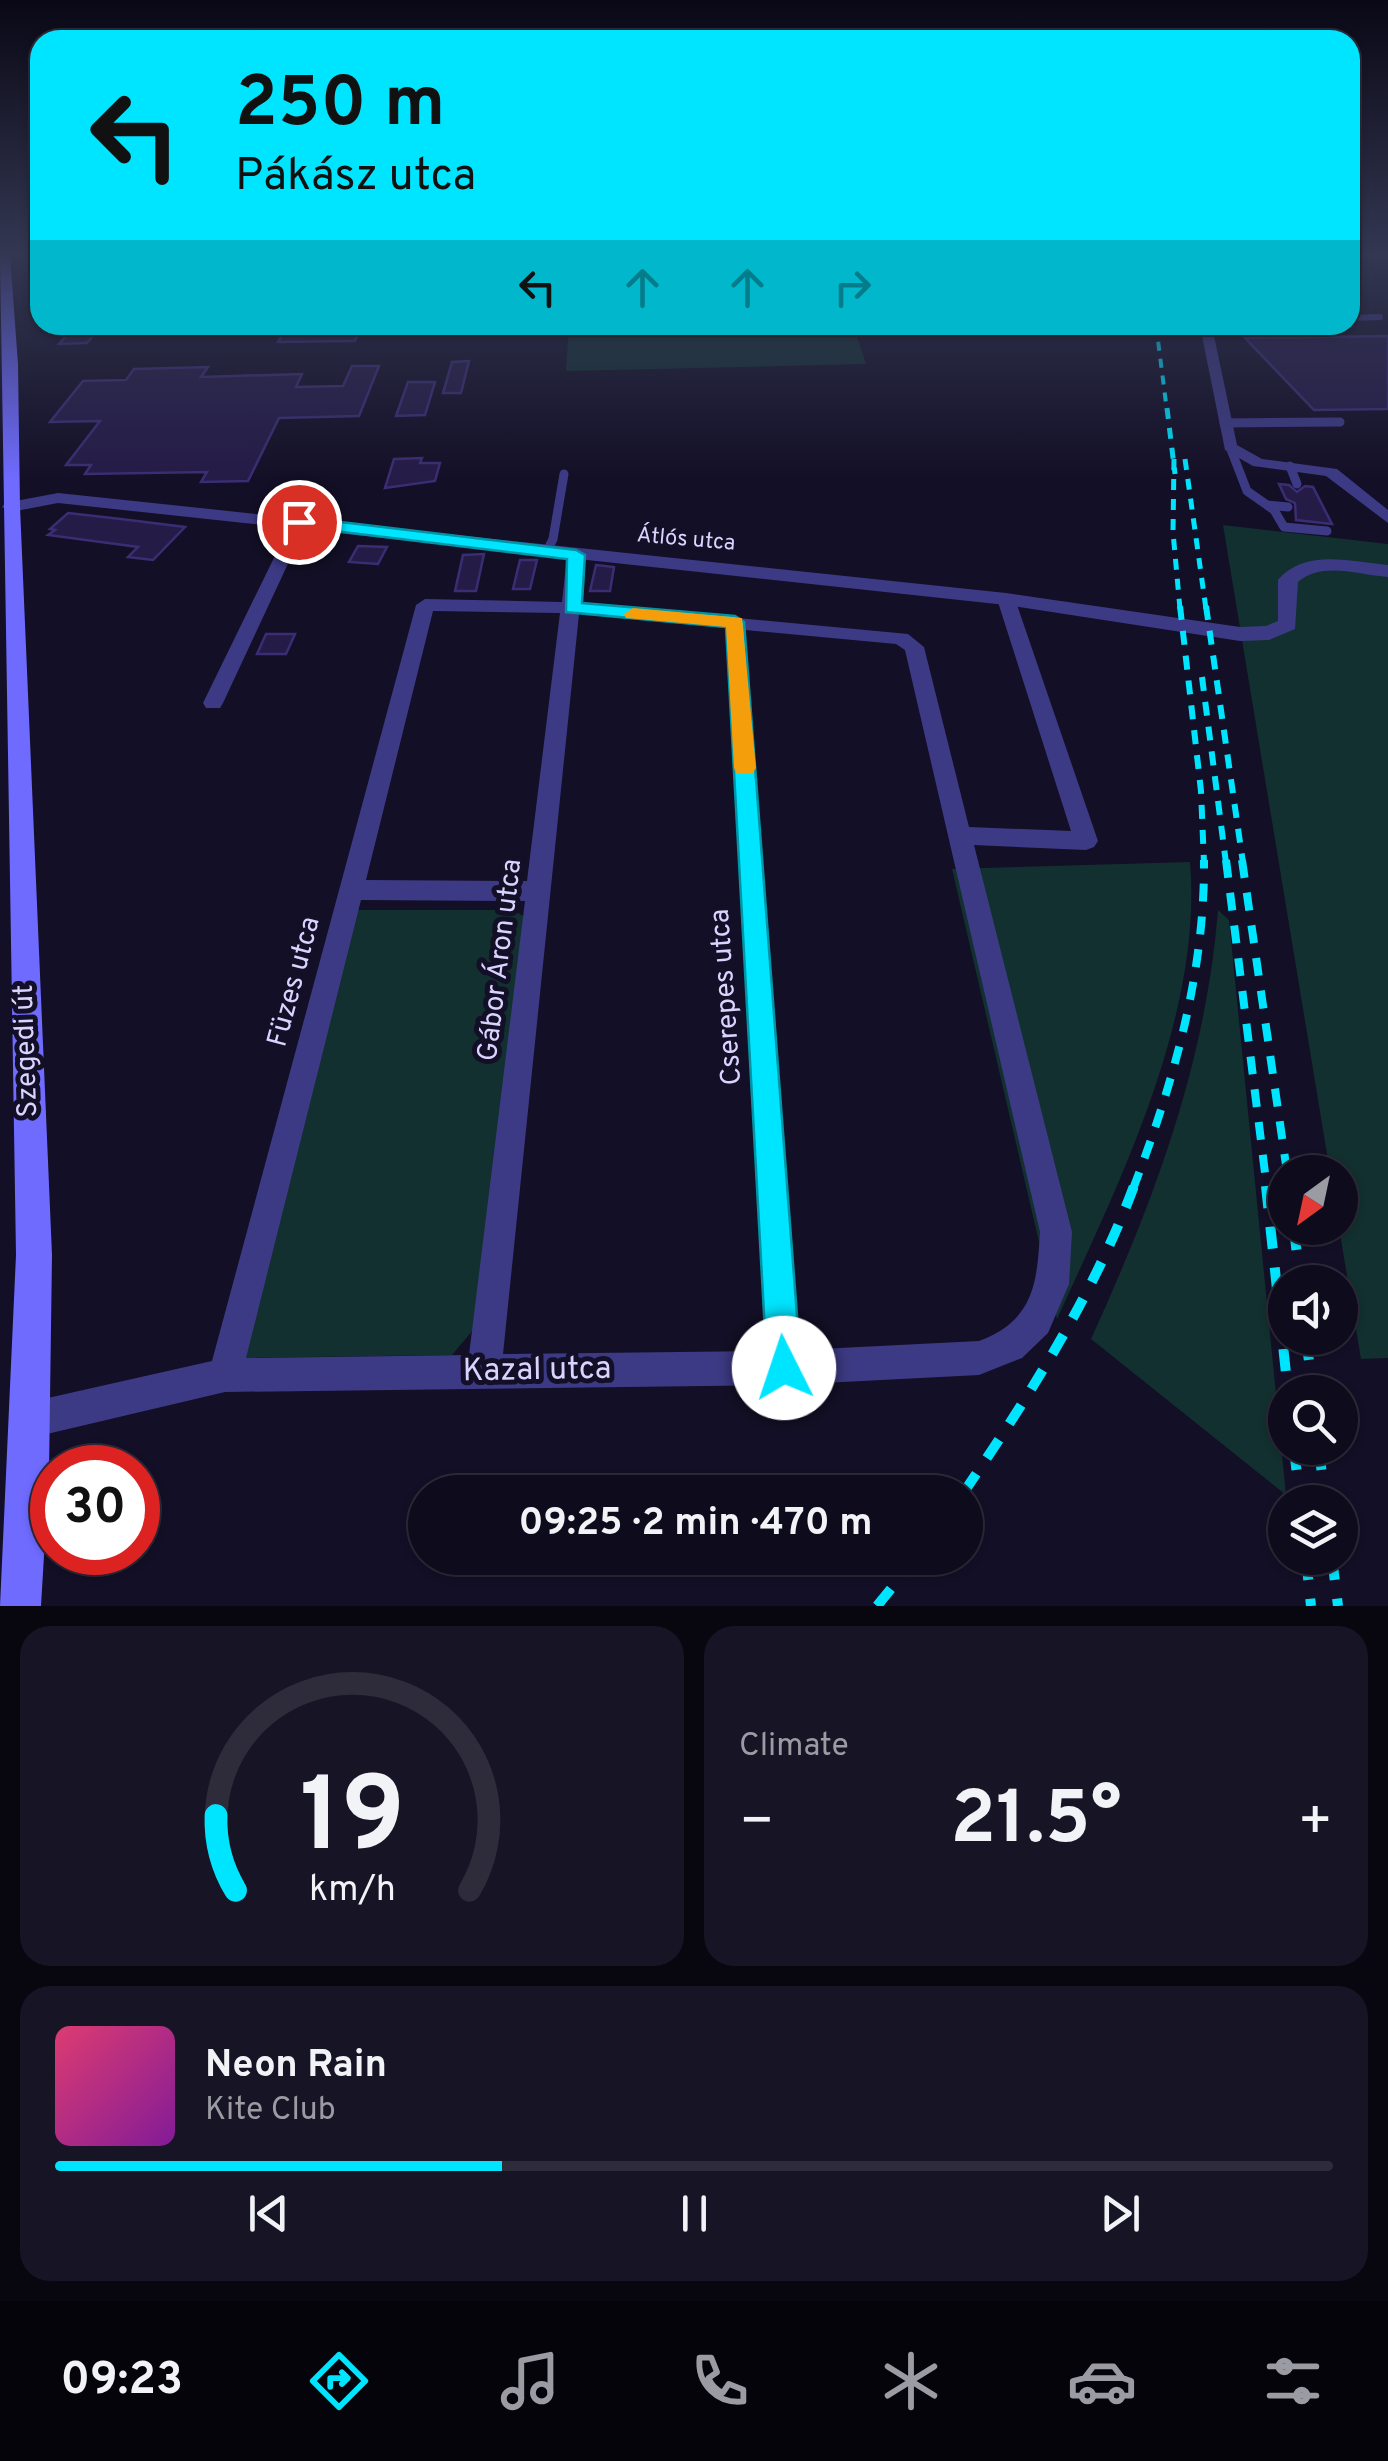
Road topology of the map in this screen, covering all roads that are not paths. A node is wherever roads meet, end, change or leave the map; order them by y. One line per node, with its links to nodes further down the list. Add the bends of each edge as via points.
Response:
1 (9, 330): 10 (main road, Szegedi út)
2 (1208, 335): 4 (street)
3 (1340, 422): 4 (lane)
4 (1224, 423): 5 (street)
5 (1230, 447): 6 (street, via 1252,462); 9 (lane, via 1247,491)
6 (1290, 466): 8 (lane); 12 (street, via 1331,472)
7 (564, 474): 16 (lane)
8 (1297, 484)
9 (1267, 504): 11 (lane); 15 (lane, via 1284,527)
10 (11, 507): 13 (street, Átlós utca, via 58,498); 31 (main road, Szegedi út, via 34,1255)
11 (1288, 507)
12 (1382, 513): 14 (street)
13 (299, 522): 16 (street, Átlós utca); 24 (street)
14 (1388, 528)
15 (1328, 531)
16 (547, 551): 17 (street, Átlós utca)
17 (576, 555): 21 (street, Átlós utca); 22 (street, Gábor Áron utca)
18 (1307, 568): 19 (street); 20 (street); 21 (street, Átlós utca, via 1288,580 1288,624 1257,634)
19 (1388, 570)
20 (1388, 587)
21 (1006, 599): 25 (street, via 1086,841)
22 (573, 608): 23 (street); 26 (street, Füzes utca, via 425,605); 27 (street, Gábor Áron utca)
23 (735, 622): 25 (street, via 909,642); 28 (street, Cserepes utca)
24 (213, 703)
25 (962, 836): 28 (street, Kazal utca, via 1056,1232 1053,1284 1036,1321 1010,1346 979,1358)
26 (352, 890): 27 (street); 30 (street, Füzes utca)
27 (539, 891): 29 (street, Gábor Áron utca)
28 (784, 1368): 29 (street, Kazal utca)
29 (484, 1371): 30 (street, Kazal utca)
30 (225, 1376): 31 (street, Kazal utca)
31 (30, 1420): 32 (main road, Szegedi út)
32 (19, 1606)

